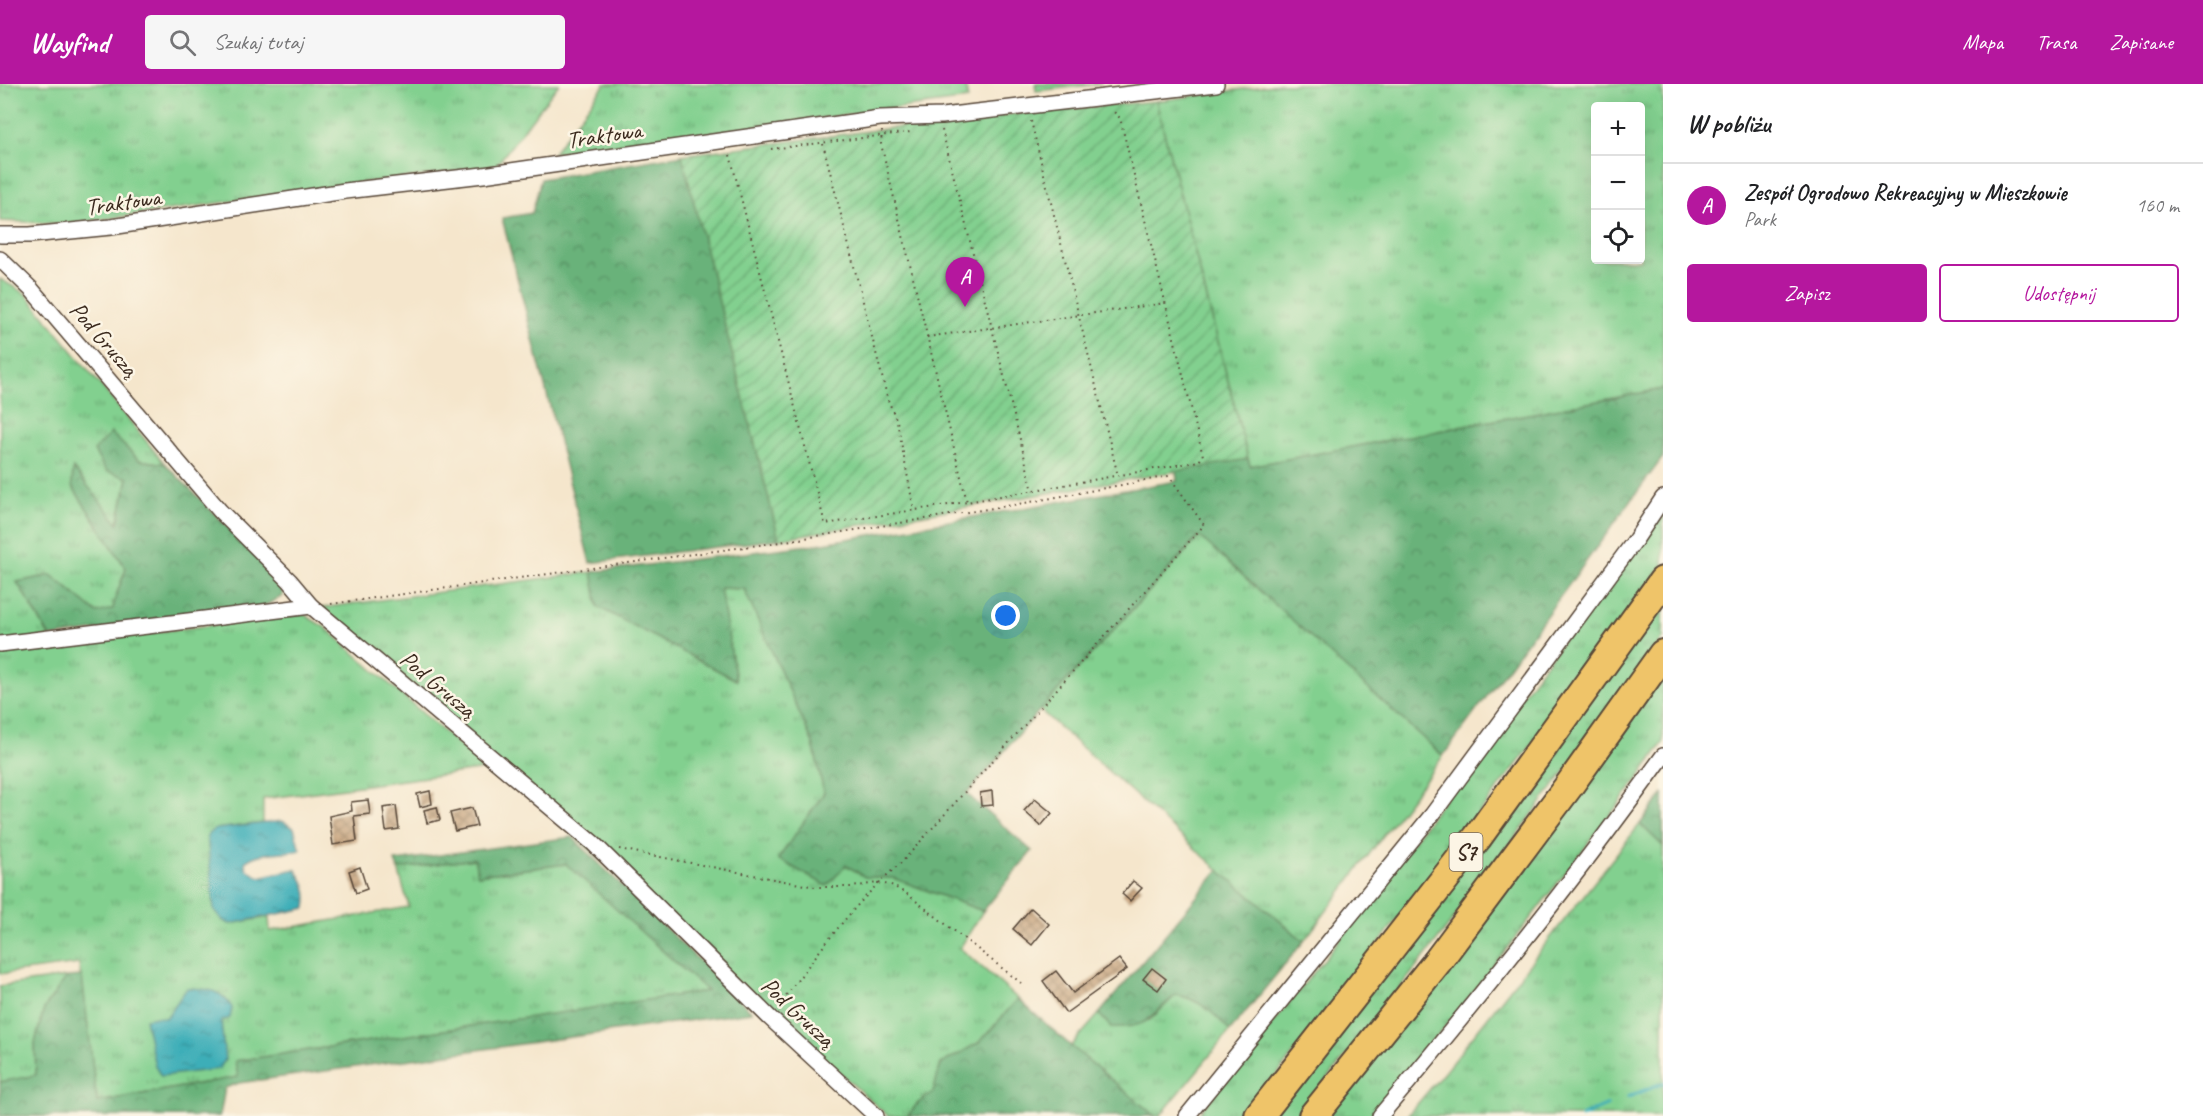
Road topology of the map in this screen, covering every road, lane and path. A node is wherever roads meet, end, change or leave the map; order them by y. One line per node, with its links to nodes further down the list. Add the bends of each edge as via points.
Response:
1 (1216, 84): 10 (street, Traktowa, via 942,116 880,118 111,227)
2 (1110, 108): 12 (path, via 1120,118)
3 (1030, 118): 13 (path)
4 (941, 129): 14 (path)
5 (911, 132): 6 (path)
6 (881, 136): 7 (path); 15 (path)
7 (823, 143): 8 (path); 20 (path, via 888,400 897,421)
8 (765, 150)
9 (730, 154): 20 (path, via 825,524)
10 (0, 235)
11 (0, 259): 22 (street, Pod Gruszą, via 32,290 220,511)
12 (1165, 303): 13 (path); 16 (path, via 1203,456 1199,461)
13 (1079, 315): 14 (path); 16 (path)
14 (992, 328): 15 (path); 17 (path)
15 (927, 337): 19 (path)
16 (1118, 476): 17 (path)
17 (1034, 491): 19 (path)
18 (1663, 498): 31 (street, via 1432,815)
19 (967, 502): 20 (path)
20 (914, 510)
21 (1663, 581): 32 (highway, S7, via 1477,838)
22 (311, 606): 23 (street); 26 (street, Pod Gruszą); 27 (path, via 773,543 1169,476 1204,525 902,862)
23 (0, 644)
24 (1663, 654): 33 (highway, S7, via 1437,962)
25 (1663, 756): 34 (street, via 1604,838)
26 (593, 843): 27 (path, via 815,887); 29 (street, Pod Gruszą)
27 (877, 883): 28 (path, via 907,894); 29 (path, via 824,945)
28 (1021, 983)
29 (770, 1018): 30 (street, Pod Gruszą)
30 (876, 1116)
31 (1187, 1116)
32 (1259, 1116)
33 (1313, 1116)
34 (1380, 1116)

